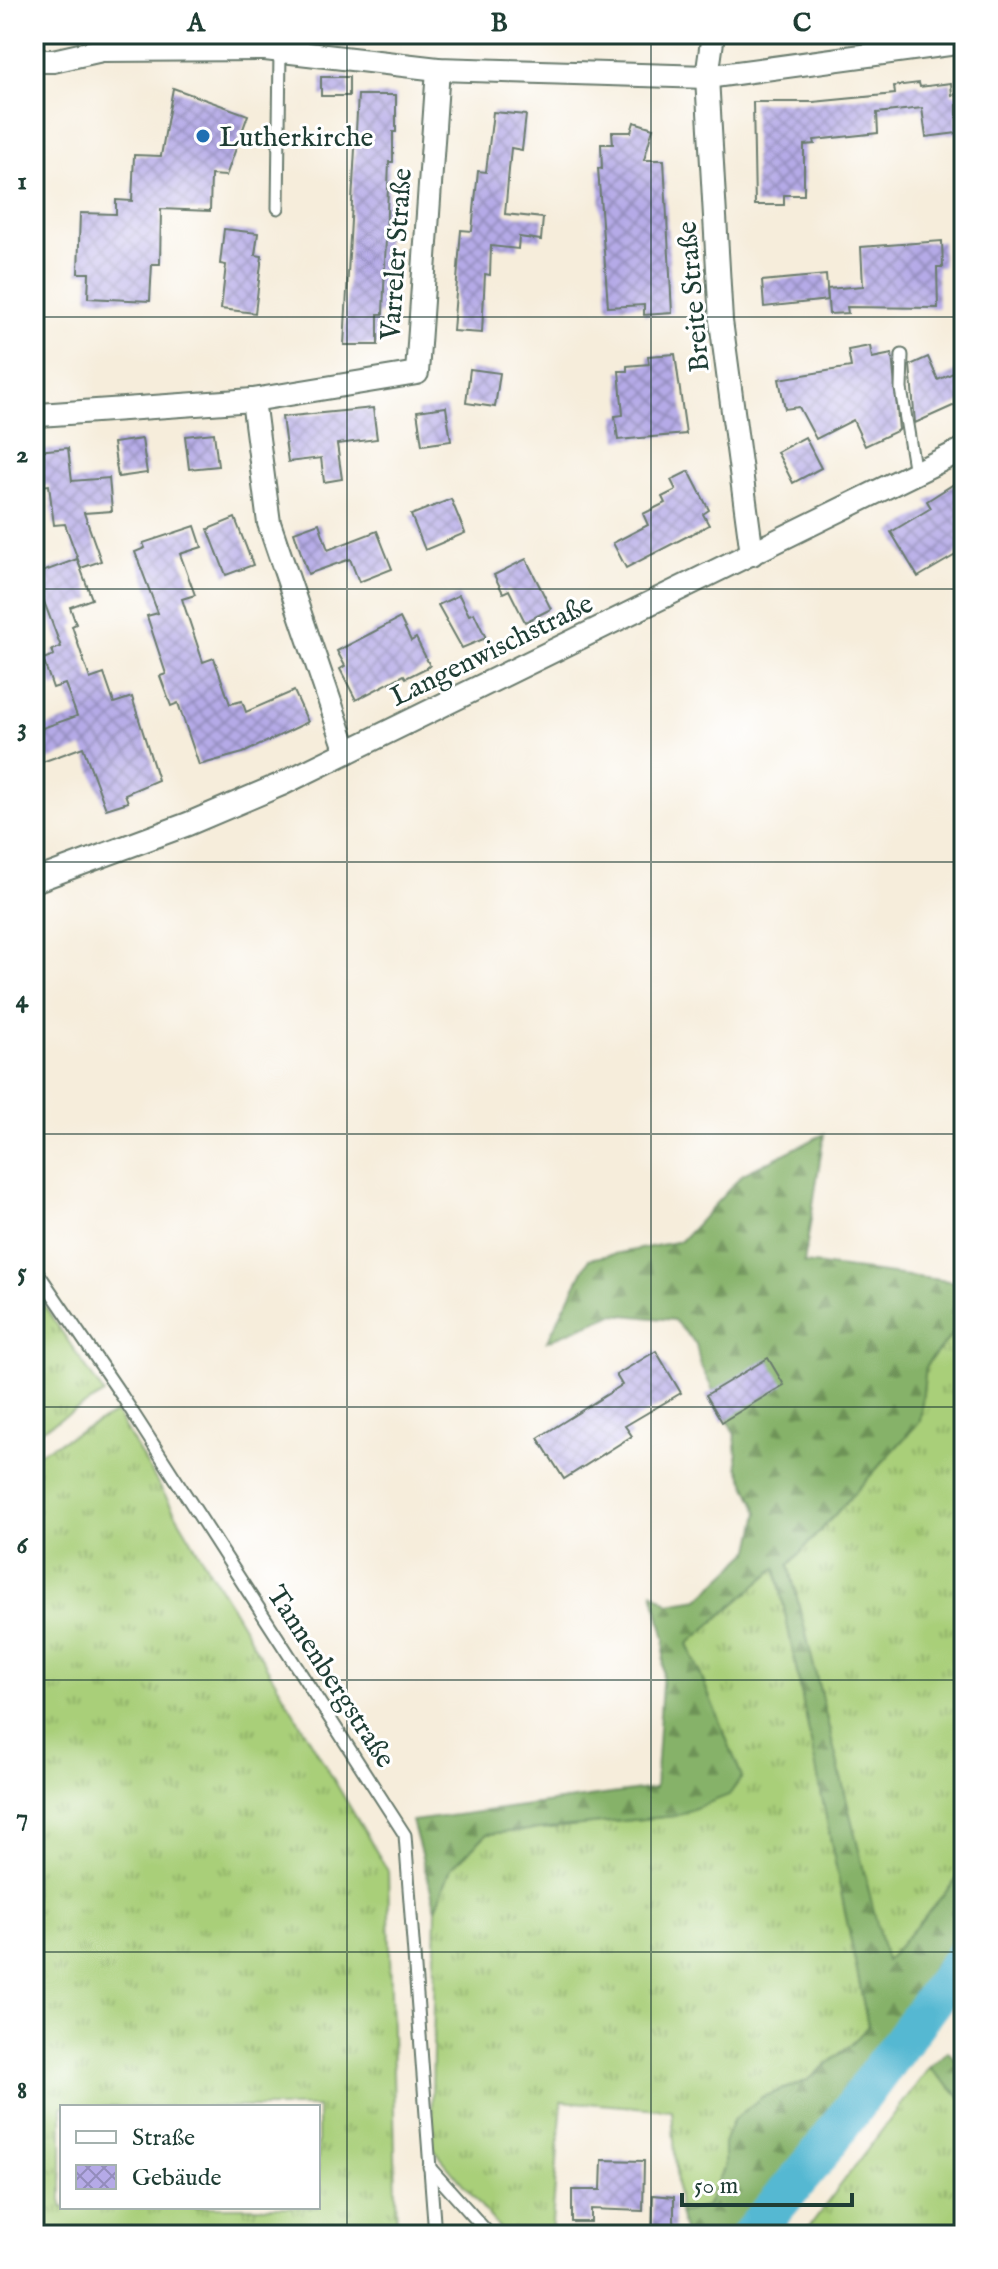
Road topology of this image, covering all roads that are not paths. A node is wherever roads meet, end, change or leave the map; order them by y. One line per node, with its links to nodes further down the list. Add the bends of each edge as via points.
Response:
1 (713, 34): 6 (street, Breite Straße)
2 (964, 42): 6 (street)
3 (280, 51): 4 (street, via 102,50); 5 (street); 7 (lane)
4 (34, 61)
5 (438, 69): 6 (street); 9 (street, Varreler Straße, via 417,373)
6 (707, 77): 13 (street, Breite Straße, via 721,321)
7 (278, 208)
8 (902, 355): 12 (lane, via 901,389)
9 (253, 400): 10 (street, Varreler Straße); 14 (street, via 269,523)
10 (39, 415)
11 (963, 452): 12 (street, Langenwischstraße)
12 (915, 474): 13 (street, Langenwischstraße)
13 (752, 554): 14 (street, Langenwischstraße)
14 (347, 752): 15 (street, Langenwischstraße, via 188,824)
15 (34, 881)
16 (34, 1267): 17 (lane, Tannenbergstraße, via 405,1835)
17 (428, 2166): 18 (lane, Tannenbergstraße); 19 (lane)
18 (435, 2235)
19 (490, 2235)

